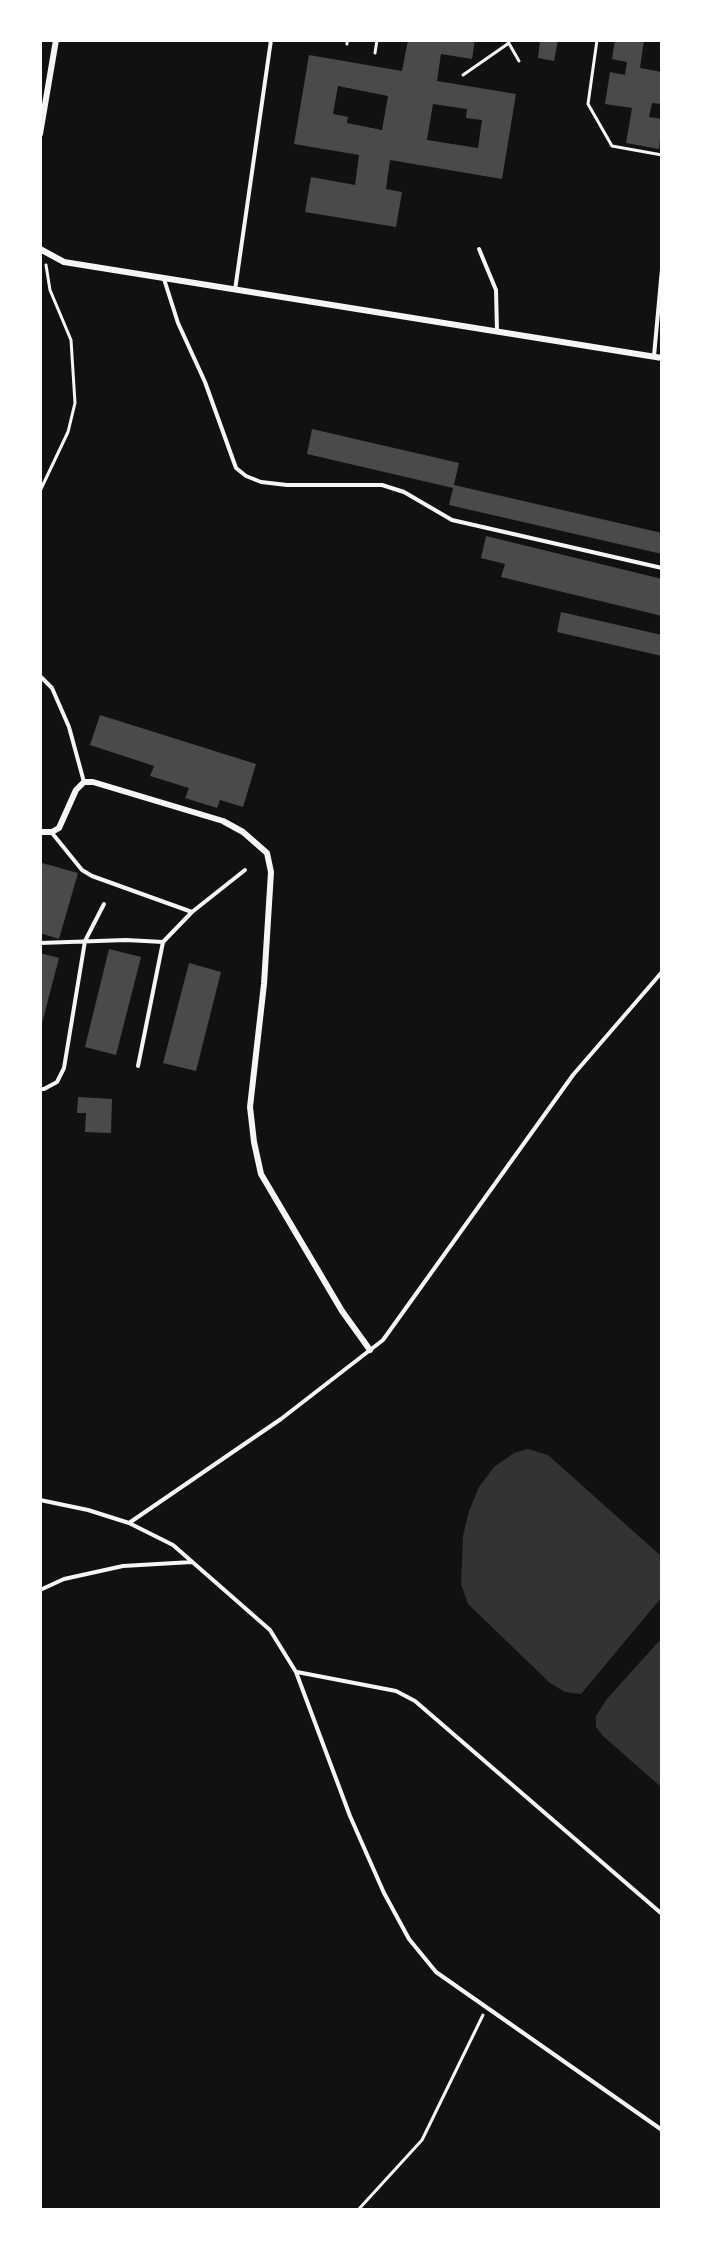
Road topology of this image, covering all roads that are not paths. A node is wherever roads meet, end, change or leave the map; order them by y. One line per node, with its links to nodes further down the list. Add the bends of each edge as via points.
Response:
1 (56, 40): 3 (street)
2 (271, 40): 8 (lane)
3 (40, 134)
4 (479, 249): 9 (lane, via 496,290)
5 (42, 250): 7 (street, via 64,262)
6 (662, 269): 10 (lane)
7 (164, 279): 8 (street); 12 (lane, via 236,468 246,476 287,485 382,485 405,492 452,520)
8 (235, 291): 9 (street)
9 (497, 332): 10 (street)
10 (654, 357): 11 (street)
11 (662, 358)
12 (662, 568)
13 (40, 676): 14 (lane, via 52,688 69,727)
14 (84, 782): 16 (street, via 76,790 59,828); 26 (street, via 223,821 267,853 271,872 264,984 250,1107 254,1142 261,1174 342,1311)
15 (40, 832): 16 (street)
16 (52, 832): 19 (lane, via 82,870 92,876)
17 (246, 870): 19 (lane)
18 (104, 904): 20 (lane)
19 (192, 912): 21 (lane)
20 (85, 941): 21 (lane); 22 (lane); 25 (lane, via 64,1068 57,1082)
21 (163, 942): 24 (lane)
22 (40, 943)
23 (662, 972): 26 (lane, via 573,1075 383,1340)
24 (138, 1066)
25 (40, 1089)
26 (370, 1350): 28 (lane, via 281,1419)
27 (40, 1500): 28 (lane)
28 (129, 1523): 29 (lane, via 173,1545)
29 (193, 1562): 30 (lane, via 123,1566 64,1579); 31 (lane, via 270,1630)
30 (40, 1590)
31 (296, 1672): 32 (lane, via 396,1690 415,1701); 33 (lane, via 350,1816 409,1939 436,1972)
32 (662, 1914)
33 (662, 2130)

